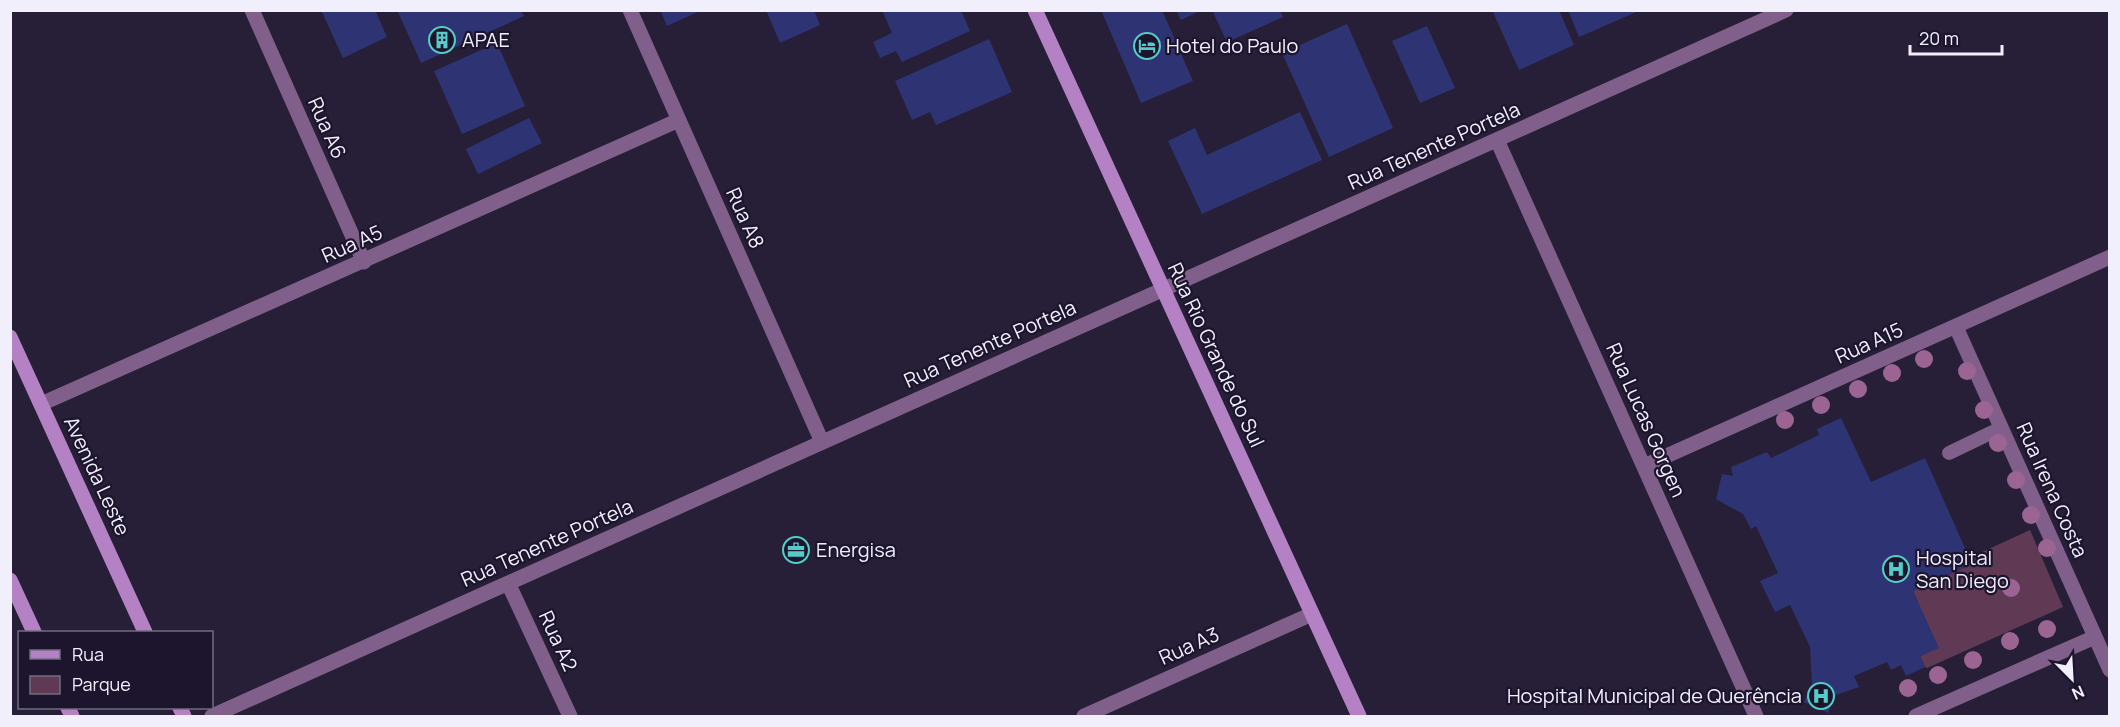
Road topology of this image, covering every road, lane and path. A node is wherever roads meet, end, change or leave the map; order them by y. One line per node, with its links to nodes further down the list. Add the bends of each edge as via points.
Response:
1 (252, 10): 8 (street, Rua A6)
2 (630, 10): 5 (street, Rua A8)
3 (1035, 10): 9 (street, Rua Rio Grande do Sul)
4 (1786, 10): 6 (street, Rua Tenente Portela)
5 (679, 120): 8 (street, Rua A5); 14 (street, Rua A8)
6 (1497, 140): 9 (street, Rua Tenente Portela); 16 (street, Rua Lucas Gorgen)
7 (2109, 257): 10 (street, Rua A15)
8 (364, 262): 12 (street, Rua A5)
9 (1163, 290): 14 (street, Rua Tenente Portela); 19 (street, Rua Rio Grande do Sul)
10 (1956, 327): 13 (street, Rua Irena Costa); 16 (street, Rua A15)
11 (10, 337): 12 (street, Avenida Leste)
12 (41, 404): 21 (street, Avenida Leste)
13 (2001, 428): 15 (lane); 22 (street, Rua Irena Costa)
14 (822, 442): 18 (street, Rua Tenente Portela)
15 (1949, 453)
16 (1644, 466): 28 (street, Rua Lucas Gorgen)
17 (10, 580): 20 (street)
18 (508, 583): 24 (street, Rua Tenente Portela); 25 (street, Rua A2)
19 (1312, 614): 26 (street, Rua A3); 27 (street, Rua Rio Grande do Sul)
20 (33, 631)
21 (145, 631)
22 (2095, 637): 23 (street, Rua Irena Costa); 29 (street)
23 (2109, 670)
24 (212, 717)
25 (570, 717)
26 (1084, 717)
27 (1359, 717)
28 (1756, 717)
29 (1916, 717)

